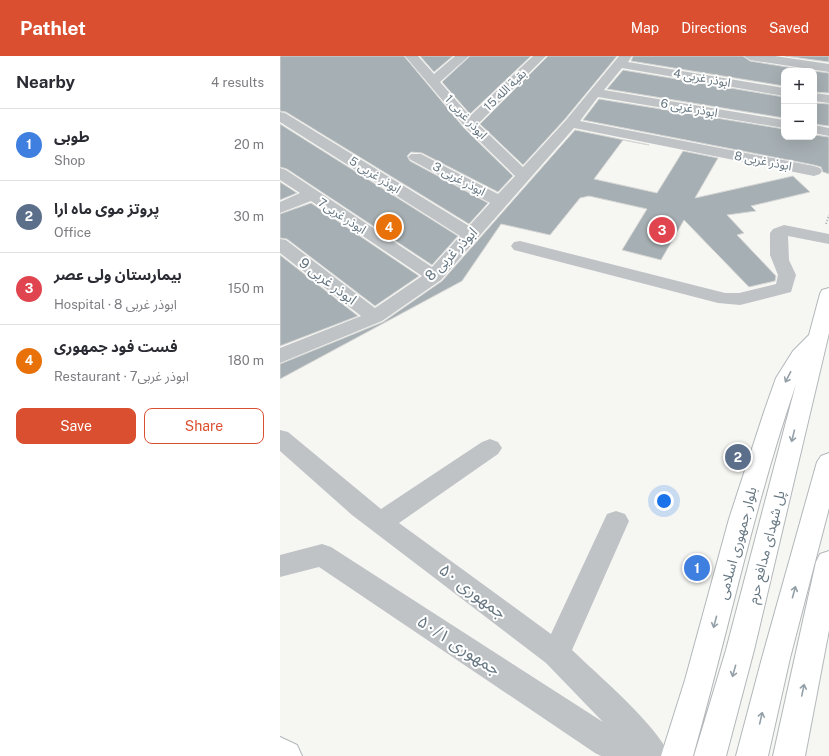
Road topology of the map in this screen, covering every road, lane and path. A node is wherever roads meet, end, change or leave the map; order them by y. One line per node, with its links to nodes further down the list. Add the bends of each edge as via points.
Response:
1 (410, 56): 7 (street, ابوذر غربی 1)
2 (463, 56): 7 (street)
3 (540, 56): 15 (street, بقیة الله 15)
4 (750, 56): 6 (street)
5 (623, 60): 8 (street, ابوذر غربی 4); 9 (street, ابوذر غربی 8)
6 (829, 68)
7 (433, 81): 15 (street, ابوذر غربی 1)
8 (781, 91)
9 (595, 92): 13 (street, ابوذر غربی 8); 14 (street, ابوذر غربی 6)
10 (817, 97): 11 (street)
11 (829, 99)
12 (280, 116): 27 (street, ابوذر غربی 5)
13 (571, 123): 19 (street, ابوذر غربی 8); 21 (street, ابوذر غربی 8)
14 (781, 123)
15 (470, 124): 21 (street, ابوذر غربی 1)
16 (817, 130): 17 (street)
17 (829, 132)
18 (416, 157): 23 (street, ابوذر غربی 3)
19 (814, 170)
20 (280, 173): 22 (street, ابوذر غربی7)
21 (524, 176): 23 (street, ابوذر غربی 8)
22 (310, 195): 24 (street); 30 (street, ابوذر غربی7)
23 (501, 202): 27 (street, ابوذر غربی 8)
24 (280, 208)
25 (829, 215): 26 (path)
26 (827, 232): 29 (street, via 784,230 780,233 778,252 787,275 784,288 740,299 725,299)
27 (471, 235): 30 (street, ابوذر غربی 8)
28 (280, 244): 32 (street, ابوذر غربی 9)
29 (520, 246)
30 (434, 276): 32 (street, ابوذر غربی 8)
31 (829, 294): 33 (main road, بلوار جمهوری اسلامی)
32 (375, 317): 34 (street, ابوذر غربی 8)
33 (818, 337): 47 (main road, بلوار جمهوری اسلامی, one-way to 47, via 800,356 787,378 776,409 742,519 700,680); 48 (main road, پل شهدای مدافع حرم, one-way to 48, via 740,650)
34 (280, 356)
35 (280, 438): 39 (street, جمهوری ۵۰)
36 (490, 448): 39 (street)
37 (829, 462): 49 (main road, one-way to 37)
38 (616, 521): 42 (street)
39 (380, 522): 42 (street, جمهوری ۵۰)
40 (829, 562): 50 (main road, one-way to 40)
41 (280, 566): 45 (street, جمهوری ۵۰/۱, via 322,555 606,742)
42 (556, 654): 46 (street, جمهوری ۵۰, via 629,726)
43 (280, 752): 44 (main road)
44 (286, 756)
45 (633, 756)
46 (654, 756)
47 (677, 756)
48 (710, 756)
49 (752, 756)
50 (790, 756)

